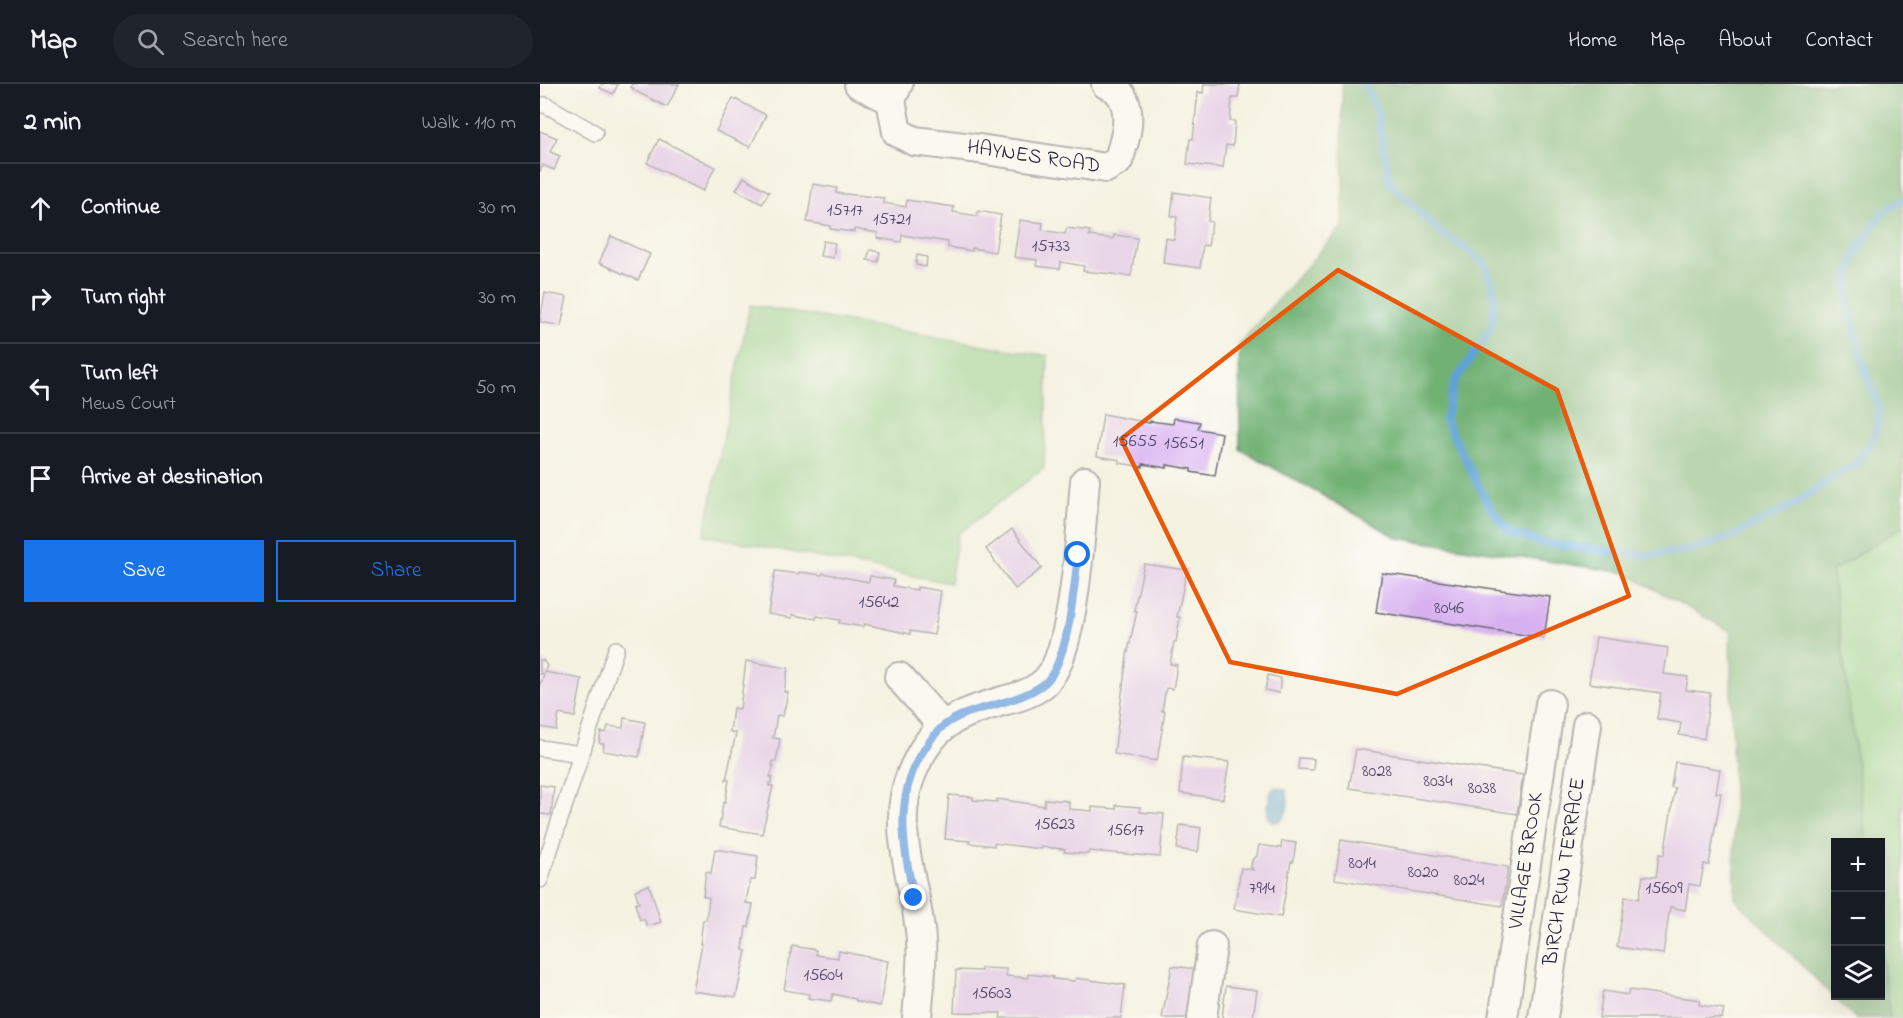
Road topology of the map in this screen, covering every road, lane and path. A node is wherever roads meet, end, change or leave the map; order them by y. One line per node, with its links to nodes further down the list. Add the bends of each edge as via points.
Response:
1 (859, 84): 3 (street, HAYNES ROAD)
2 (1106, 84): 3 (street, HAYNES ROAD, via 1118,89 1126,104 1127,117 1126,139 1118,161 1106,168 914,141 897,132)
3 (895, 92)
4 (540, 105): 5 (lane)
5 (595, 133)
6 (1085, 481): 10 (street, via 1071,609 1056,667 1033,690)
7 (616, 649): 13 (lane)
8 (899, 677): 10 (street)
9 (1550, 704): 18 (street, VILLAGE BROOK)
10 (942, 725): 16 (street, via 910,776 903,816 906,859 921,940)
11 (1587, 725): 19 (street, BIRCH RUN TERRACE)
12 (540, 748): 13 (lane)
13 (581, 754): 14 (lane)
14 (540, 880)
15 (1212, 946): 17 (street)
16 (917, 1018)
17 (1202, 1018)
18 (1503, 1018)
19 (1543, 1018)

